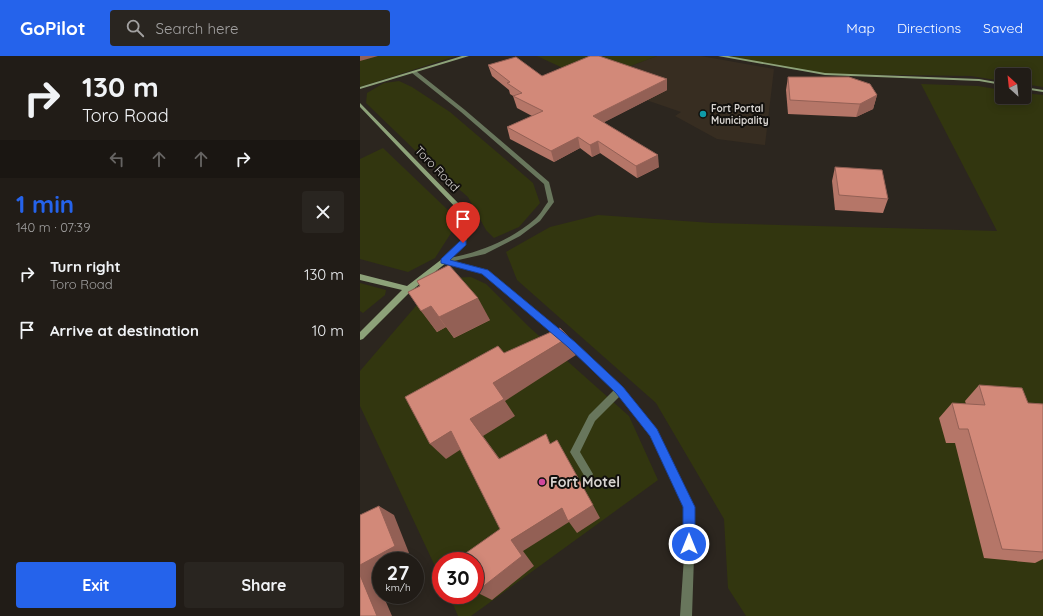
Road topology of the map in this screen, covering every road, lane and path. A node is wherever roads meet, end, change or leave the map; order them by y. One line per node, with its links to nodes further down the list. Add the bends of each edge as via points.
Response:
1 (467, 56): 3 (main road)
2 (720, 56): 5 (main road, via 826,74)
3 (459, 57): 4 (main road)
4 (414, 72): 6 (main road); 10 (street, via 546,183 551,202 538,220 518,234 484,252)
5 (995, 83)
6 (360, 88)
7 (1031, 89): 8 (main road)
8 (1043, 91)
9 (360, 104): 10 (main road, Toro Road, via 461,209 466,230 463,243)
10 (444, 261): 12 (main road, Toro Road); 14 (street, via 485,272 571,344)
11 (360, 277): 12 (main road)
12 (408, 289): 13 (main road, Toro Road)
13 (360, 337)
14 (620, 390): 15 (street, via 592,418 575,452); 16 (street, via 653,433 689,507)
15 (588, 474)
16 (686, 616)

